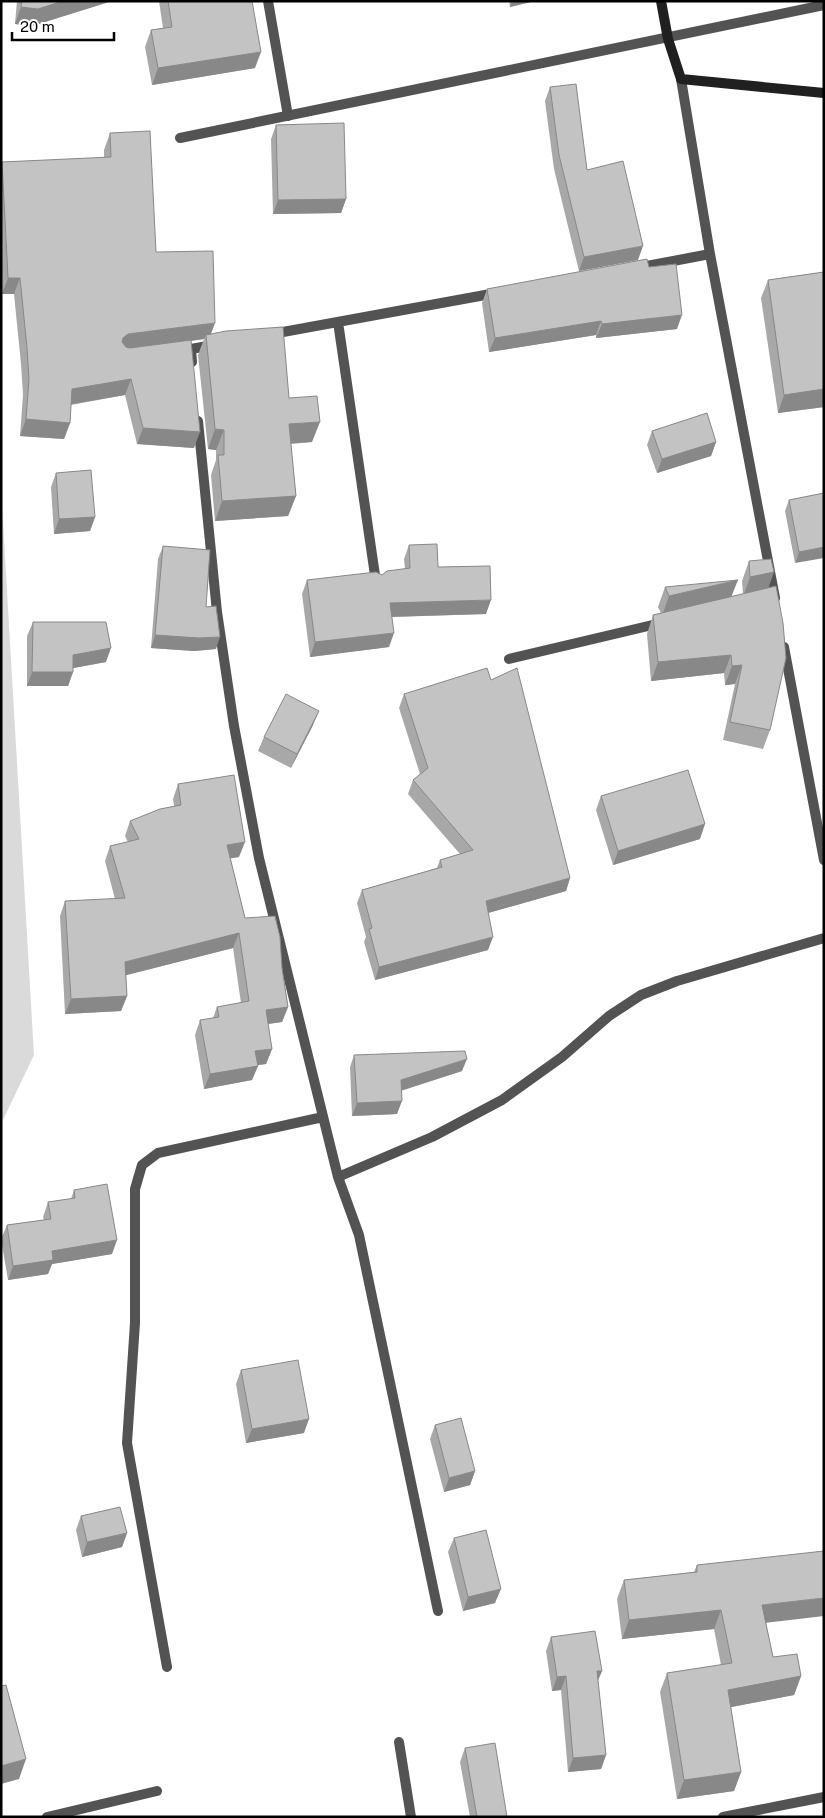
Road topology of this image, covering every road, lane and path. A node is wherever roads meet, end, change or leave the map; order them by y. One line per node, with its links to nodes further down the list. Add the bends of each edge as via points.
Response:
1 (268, 1): 7 (street)
2 (661, 1): 4 (main road)
3 (824, 5): 4 (street)
4 (668, 38): 5 (main road); 7 (street)
5 (681, 79): 6 (main road); 9 (street)
6 (824, 93)
7 (288, 116): 8 (street)
8 (180, 138)
9 (710, 254): 10 (street); 18 (street)
10 (622, 270)
11 (505, 292): 12 (street)
12 (338, 322): 13 (street); 17 (street)
13 (260, 337)
14 (220, 344): 15 (street, via 186,350)
15 (193, 369)
16 (197, 408): 24 (street, via 217,612 234,726 259,858)
17 (376, 582)
18 (772, 601)
19 (670, 622): 21 (street)
20 (782, 636): 22 (street)
21 (509, 659)
22 (824, 860)
23 (824, 938): 25 (street, via 677,981 641,995 609,1016 562,1058 502,1100 432,1137)
24 (323, 1117): 25 (street); 27 (street, via 158,1154 142,1165 135,1189 135,1323 127,1443)
25 (338, 1177): 26 (street, via 359,1235)
26 (438, 1611)
27 (167, 1667)
28 (400, 1742): 32 (street)
29 (157, 1791): 31 (street)
30 (824, 1797): 33 (street)
31 (47, 1817)
32 (411, 1817)
33 (723, 1817)

